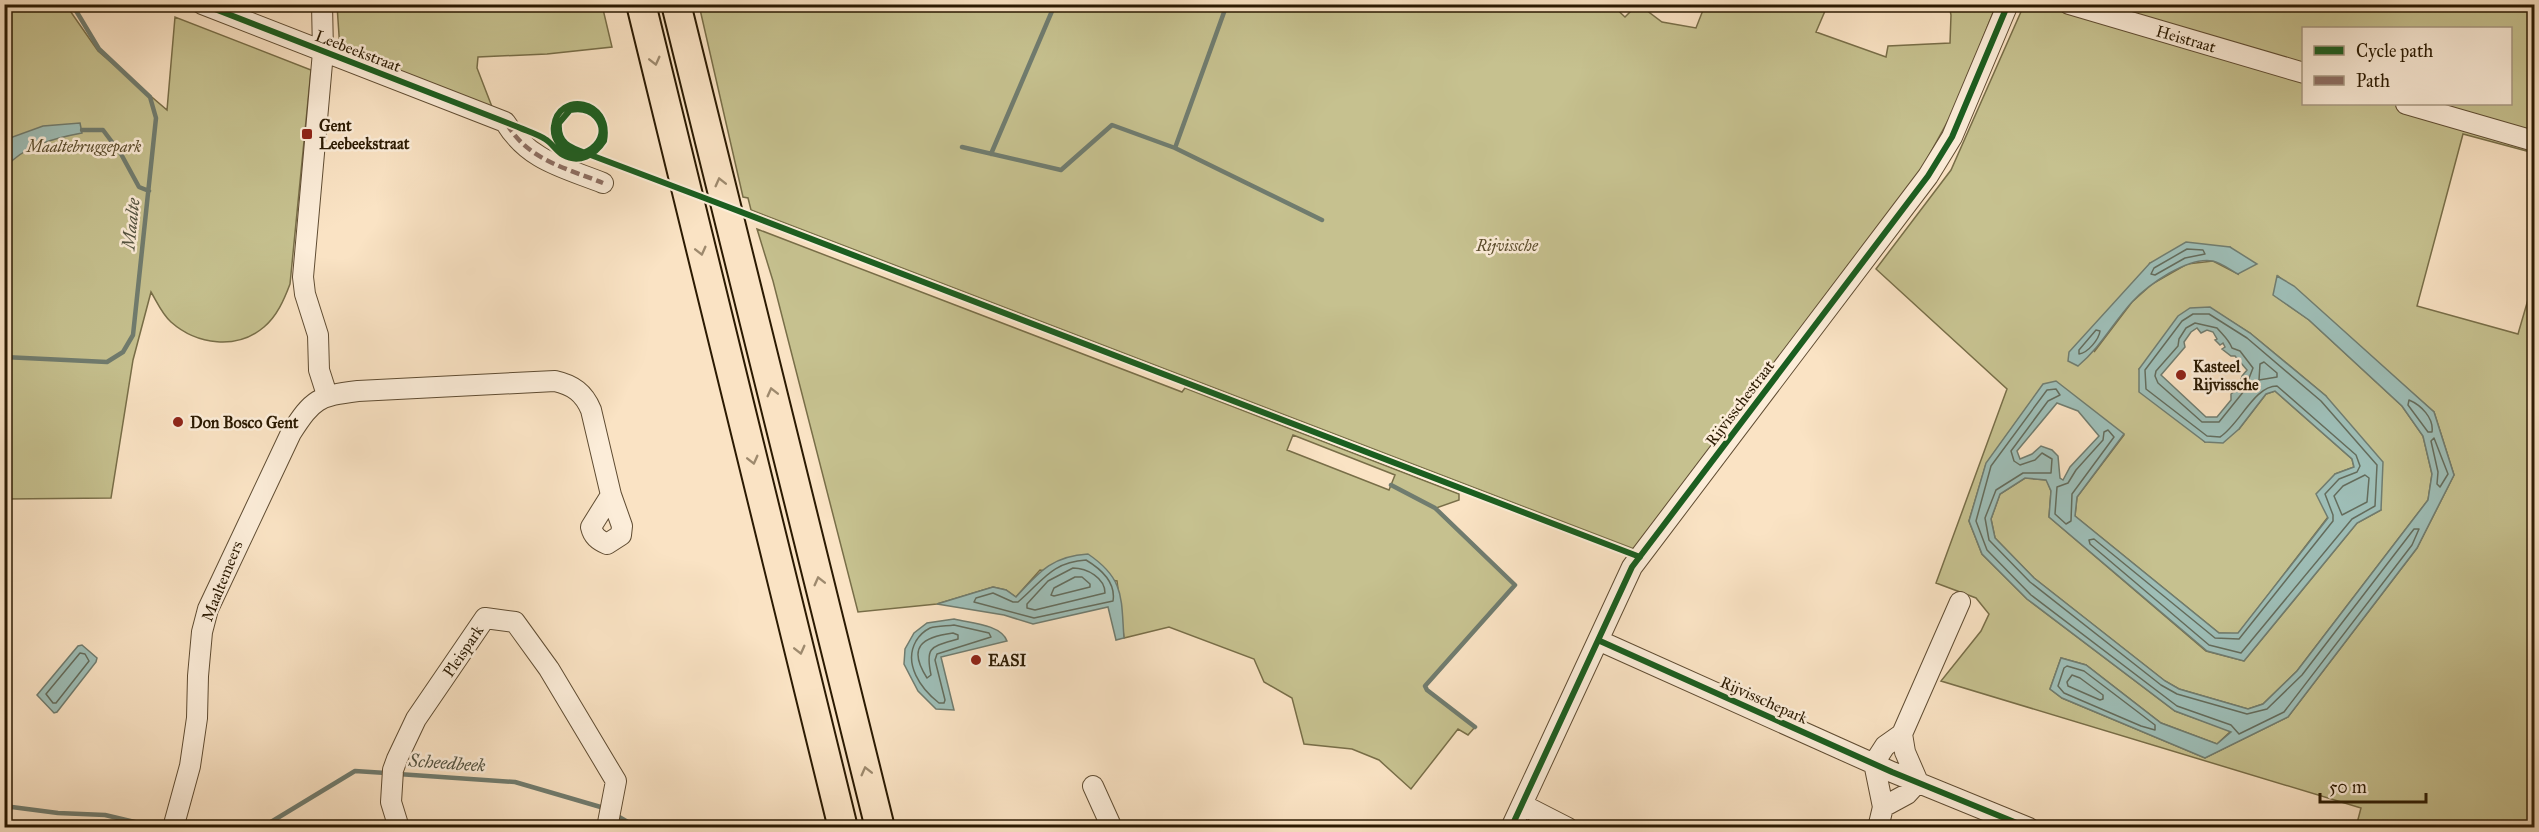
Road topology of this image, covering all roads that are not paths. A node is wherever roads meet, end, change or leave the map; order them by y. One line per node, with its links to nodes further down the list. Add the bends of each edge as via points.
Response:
1 (202, 4): 7 (street, Leebeekstraat)
2 (322, 4): 7 (street)
3 (641, 4): 25 (highway, one-way to 25)
4 (676, 4): 26 (highway, one-way to 4)
5 (2008, 4): 15 (street, Rijvisschestraat, via 1943,155 1632,567)
6 (2069, 4): 8 (street, Heistraat)
7 (323, 52): 11 (street, Leebeekstraat, via 505,122 531,153); 12 (street, via 303,277 318,335 319,370)
8 (2302, 72)
9 (2409, 105): 10 (street)
10 (2535, 141)
11 (603, 183)
12 (327, 395): 13 (street, via 555,381 568,384 583,395 591,410); 23 (street, Maaltemeers, via 316,400 291,433 208,609 202,632 190,766)
13 (611, 495)
14 (1960, 602): 16 (street)
15 (1600, 641): 17 (street, Rijvisschepark); 20 (street, Rijvisschestraat)
16 (1902, 734): 17 (street, via 1885,746); 18 (street)
17 (1874, 763): 18 (street, Rijvisschepark); 21 (street)
18 (1918, 782): 21 (street, via 1907,794); 31 (street, Rijvisschepark)
19 (1093, 786): 27 (street)
20 (1523, 805): 28 (street, Rijvisschestraat); 29 (street)
21 (1883, 807): 30 (street)
22 (610, 817): 24 (street, Pleispark, via 616,781 549,669 515,622 485,618 416,720 392,776 391,802)
23 (173, 824)
24 (399, 828)
25 (843, 828)
26 (880, 828)
27 (1112, 828)
28 (1511, 828)
29 (1568, 828)
30 (1878, 828)
31 (2029, 828)

